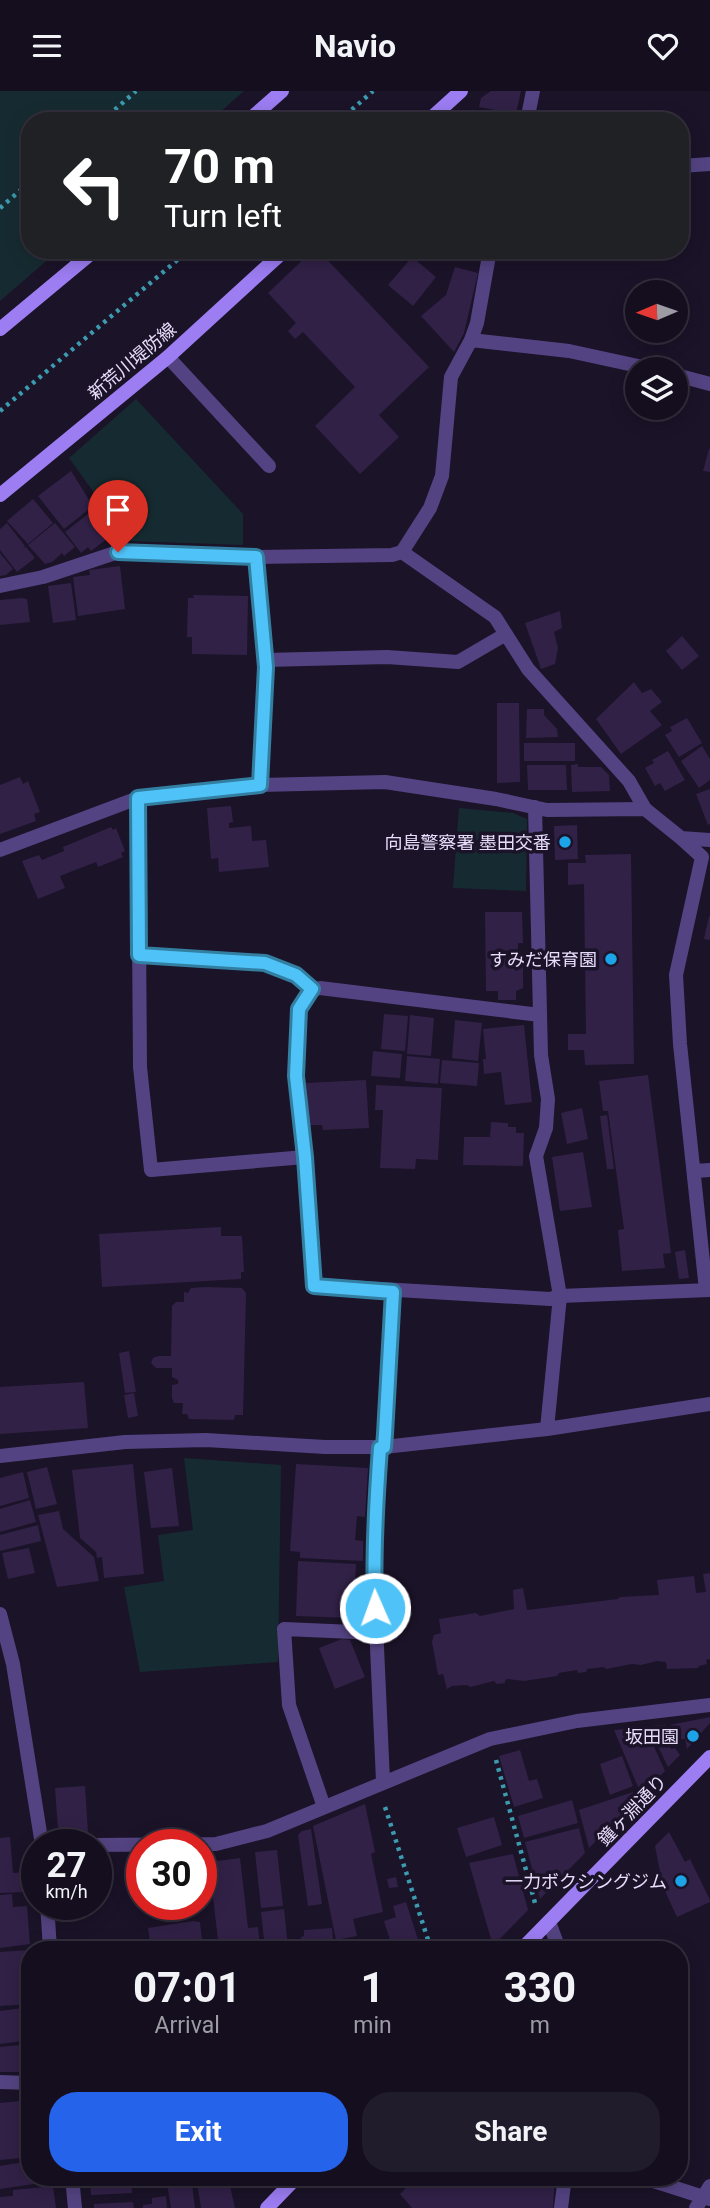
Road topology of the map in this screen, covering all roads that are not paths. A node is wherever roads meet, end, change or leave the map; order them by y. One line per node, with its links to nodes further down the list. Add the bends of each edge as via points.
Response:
1 (282, 91): 4 (main road)
2 (461, 91): 5 (main road)
3 (533, 91): 6 (street)
4 (258, 112)
5 (438, 112)
6 (529, 112)
7 (710, 164): 8 (street)
8 (689, 165)
9 (84, 259): 12 (main road)
10 (275, 259): 14 (main road, 新荒川堤防線)
11 (488, 259): 13 (street)
12 (0, 329)
13 (471, 340): 15 (street, via 569,351); 20 (street, via 451,377 442,476 430,508)
14 (168, 357): 18 (street); 19 (main road, 新荒川堤防線)
15 (625, 363)
16 (688, 378): 17 (street)
17 (710, 384)
18 (269, 466)
19 (0, 495)
20 (402, 552): 21 (street); 23 (street, via 495,617)
21 (256, 557): 22 (street, via 118,552); 24 (street)
22 (0, 586)
23 (506, 634): 24 (street, via 458,662 387,657); 28 (street, via 528,669 629,781)
24 (265, 660): 25 (street)
25 (260, 785): 26 (street); 27 (street, via 385,782)
26 (138, 798): 31 (street); 32 (street)
27 (535, 807): 28 (street); 34 (street)
28 (645, 809): 29 (street)
29 (681, 838): 30 (street); 37 (street, via 702,857 676,975)
30 (710, 840)
31 (0, 850)
32 (139, 955): 33 (street, via 265,963 296,975); 35 (street, via 140,1067 151,1170)
33 (312, 989): 34 (street); 35 (street, via 299,1009 296,1076)
34 (540, 1015): 40 (street, via 548,1099 546,1128 536,1156)
35 (305, 1157): 39 (street, via 314,1286)
36 (710, 1170): 37 (street)
37 (695, 1171): 38 (street)
38 (708, 1290): 40 (street)
39 (393, 1292): 40 (street); 43 (street)
40 (560, 1296): 42 (street)
41 (710, 1404): 42 (street)
42 (547, 1429): 43 (street)
43 (382, 1448): 44 (street, via 206,1440 125,1442); 46 (street, via 373,1558)
44 (0, 1456)
45 (0, 1615): 51 (street, via 13,1664)
46 (377, 1633): 49 (street); 50 (street, via 284,1629 289,1705)
47 (710, 1705): 49 (street, via 577,1721 490,1738)
48 (710, 1757): 54 (main road, 鐘ヶ淵通り)
49 (380, 1783): 50 (street)
50 (324, 1807): 52 (street, via 267,1831 216,1844)
51 (39, 1829)
52 (112, 1845)
53 (48, 1920): 55 (street)
54 (549, 1922): 56 (main road, 鐘ヶ淵通り); 57 (street)
55 (49, 1941)
56 (530, 1941)
57 (556, 1941)
58 (0, 2083): 59 (street)
59 (21, 2083)
60 (73, 2186): 65 (street)
61 (288, 2186): 66 (main road)
62 (564, 2186): 67 (street)
63 (667, 2186): 64 (street)
64 (705, 2197)
65 (75, 2208)
66 (267, 2208)
67 (561, 2208)

